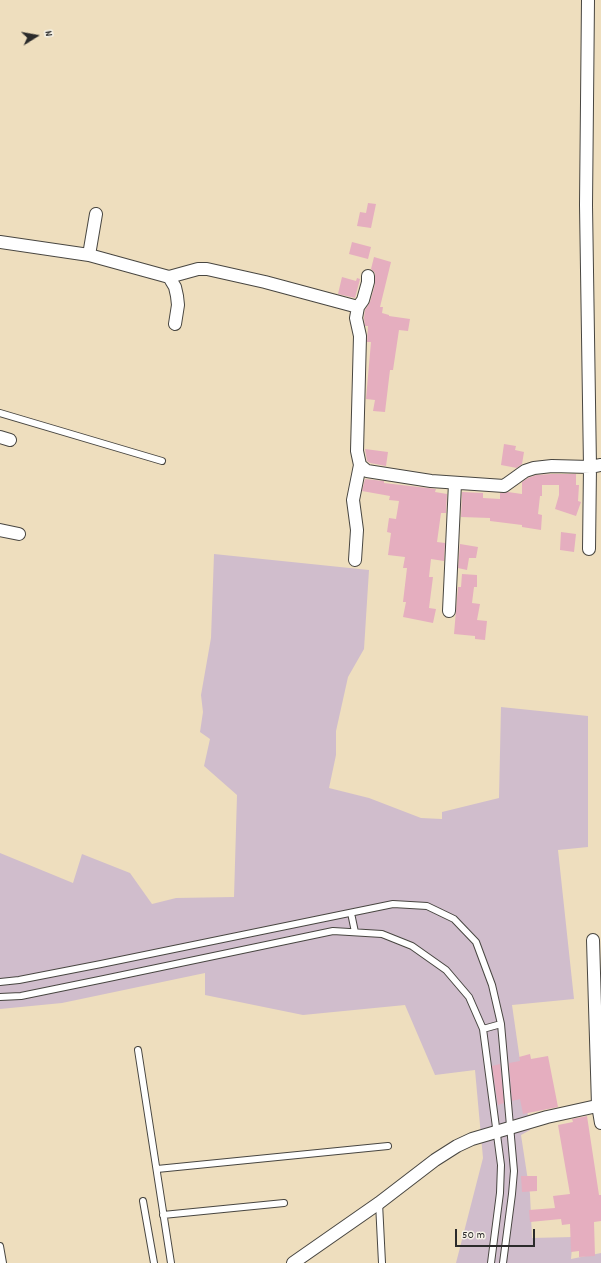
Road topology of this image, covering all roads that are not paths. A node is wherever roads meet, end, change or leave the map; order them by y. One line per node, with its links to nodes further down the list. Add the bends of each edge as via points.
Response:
1 (588, 0): 12 (street, via 586,205)
2 (96, 214): 4 (street)
3 (0, 242): 4 (street)
4 (89, 254): 5 (street)
5 (169, 276): 7 (street, via 207,269); 8 (street, via 177,296)
6 (368, 276): 7 (street, via 363,300)
7 (358, 307): 11 (street, via 356,318 360,336 357,451)
8 (175, 324)
9 (0, 414): 10 (lane)
10 (162, 461)
11 (360, 465): 13 (street, via 375,473); 17 (street, via 353,500 357,530)
12 (596, 466): 13 (street, via 534,468 525,471 504,486); 16 (street)
13 (455, 483): 18 (street)
14 (0, 530): 15 (street)
15 (19, 534)
16 (589, 549)
17 (355, 560)
18 (448, 611)
19 (351, 913): 20 (lane); 22 (lane, via 102,964); 24 (lane, via 393,904 428,906 454,918 476,942 492,985)
20 (355, 932): 23 (lane, via 333,931 82,984 21,996); 25 (lane, via 382,934 412,946 446,970 469,997)
21 (593, 940): 27 (street)
22 (0, 982)
23 (0, 997)
24 (501, 1024): 25 (lane); 29 (lane)
25 (483, 1029): 30 (lane)
26 (138, 1050): 32 (lane)
27 (599, 1105): 28 (street); 29 (street, via 547,1116)
28 (601, 1123)
29 (510, 1128): 30 (street); 44 (lane, via 514,1171)
30 (497, 1131): 35 (street, via 472,1139 449,1151); 43 (lane, via 501,1165 500,1193)
31 (388, 1146): 32 (lane)
32 (157, 1169): 36 (lane)
33 (143, 1201): 39 (lane)
34 (284, 1203): 36 (lane)
35 (379, 1203): 41 (street); 42 (lane)
36 (163, 1215): 40 (lane)
37 (0, 1246): 38 (lane)
38 (3, 1263)
39 (154, 1263)
40 (171, 1263)
41 (293, 1263)
42 (382, 1263)
43 (491, 1263)
44 (504, 1263)

